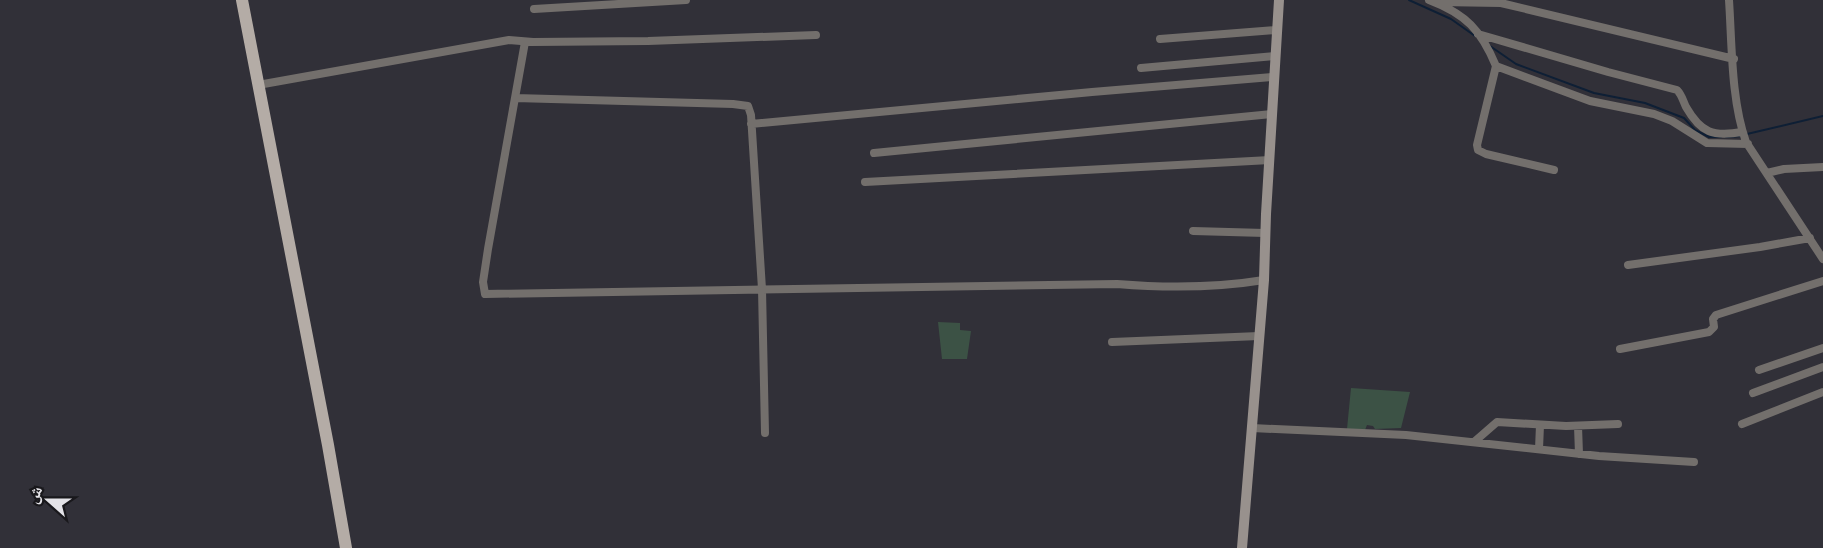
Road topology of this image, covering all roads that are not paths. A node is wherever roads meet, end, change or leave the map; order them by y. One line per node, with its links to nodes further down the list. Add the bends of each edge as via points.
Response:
1 (242, 0): 17 (main road)
2 (686, 0): 6 (street)
3 (1279, 0): 7 (street)
4 (1729, 0): 13 (street)
5 (1432, 1): 8 (street, via 1469,20); 13 (street, via 1501,3)
6 (534, 9)
7 (1276, 30): 10 (street); 12 (street)
8 (1478, 34): 14 (street); 21 (street, via 1677,90 1704,130)
9 (816, 35): 11 (street)
10 (1160, 39)
11 (525, 42): 17 (street, via 509,40); 18 (street)
12 (1275, 56): 15 (street); 16 (street)
13 (1734, 59): 21 (street, via 1734,81)
14 (1496, 66): 21 (street, via 1590,101 1654,114 1707,143); 25 (street, via 1478,150)
15 (1141, 68)
16 (1274, 77): 19 (street); 20 (street)
17 (258, 85): 54 (main road)
18 (515, 98): 20 (street, via 733,104 747,106); 35 (street, via 488,249 485,294)
19 (1272, 114): 22 (street); 23 (street)
20 (751, 124): 35 (street)
21 (1745, 138): 26 (street)
22 (874, 153)
23 (1270, 160): 27 (street); 29 (street)
24 (1823, 168): 26 (street)
25 (1554, 170)
26 (1767, 173): 30 (street)
27 (865, 182)
28 (1193, 231): 29 (street)
29 (1265, 233): 33 (street)
30 (1810, 238): 31 (street); 32 (street)
31 (1823, 259)
32 (1628, 265)
33 (1264, 280): 35 (street, via 1235,285 1157,287 1117,284); 36 (street)
34 (1823, 281): 39 (street, via 1716,315 1714,327 1708,332)
35 (762, 289): 49 (street)
36 (1259, 336): 37 (street); 48 (street)
37 (1112, 342)
38 (1823, 348): 41 (street)
39 (1620, 349)
40 (1823, 367): 43 (street)
41 (1759, 370)
42 (1823, 392): 45 (street)
43 (1753, 393)
44 (1618, 424): 47 (street)
45 (1742, 424)
46 (1540, 425): 47 (street); 50 (street, via 1497,422); 51 (street)
47 (1578, 426): 52 (street)
48 (1252, 428): 50 (street); 55 (street)
49 (765, 433)
50 (1474, 442): 51 (street)
51 (1539, 449): 52 (street)
52 (1579, 454): 53 (street)
53 (1694, 462)
54 (346, 548)
55 (1242, 548)

